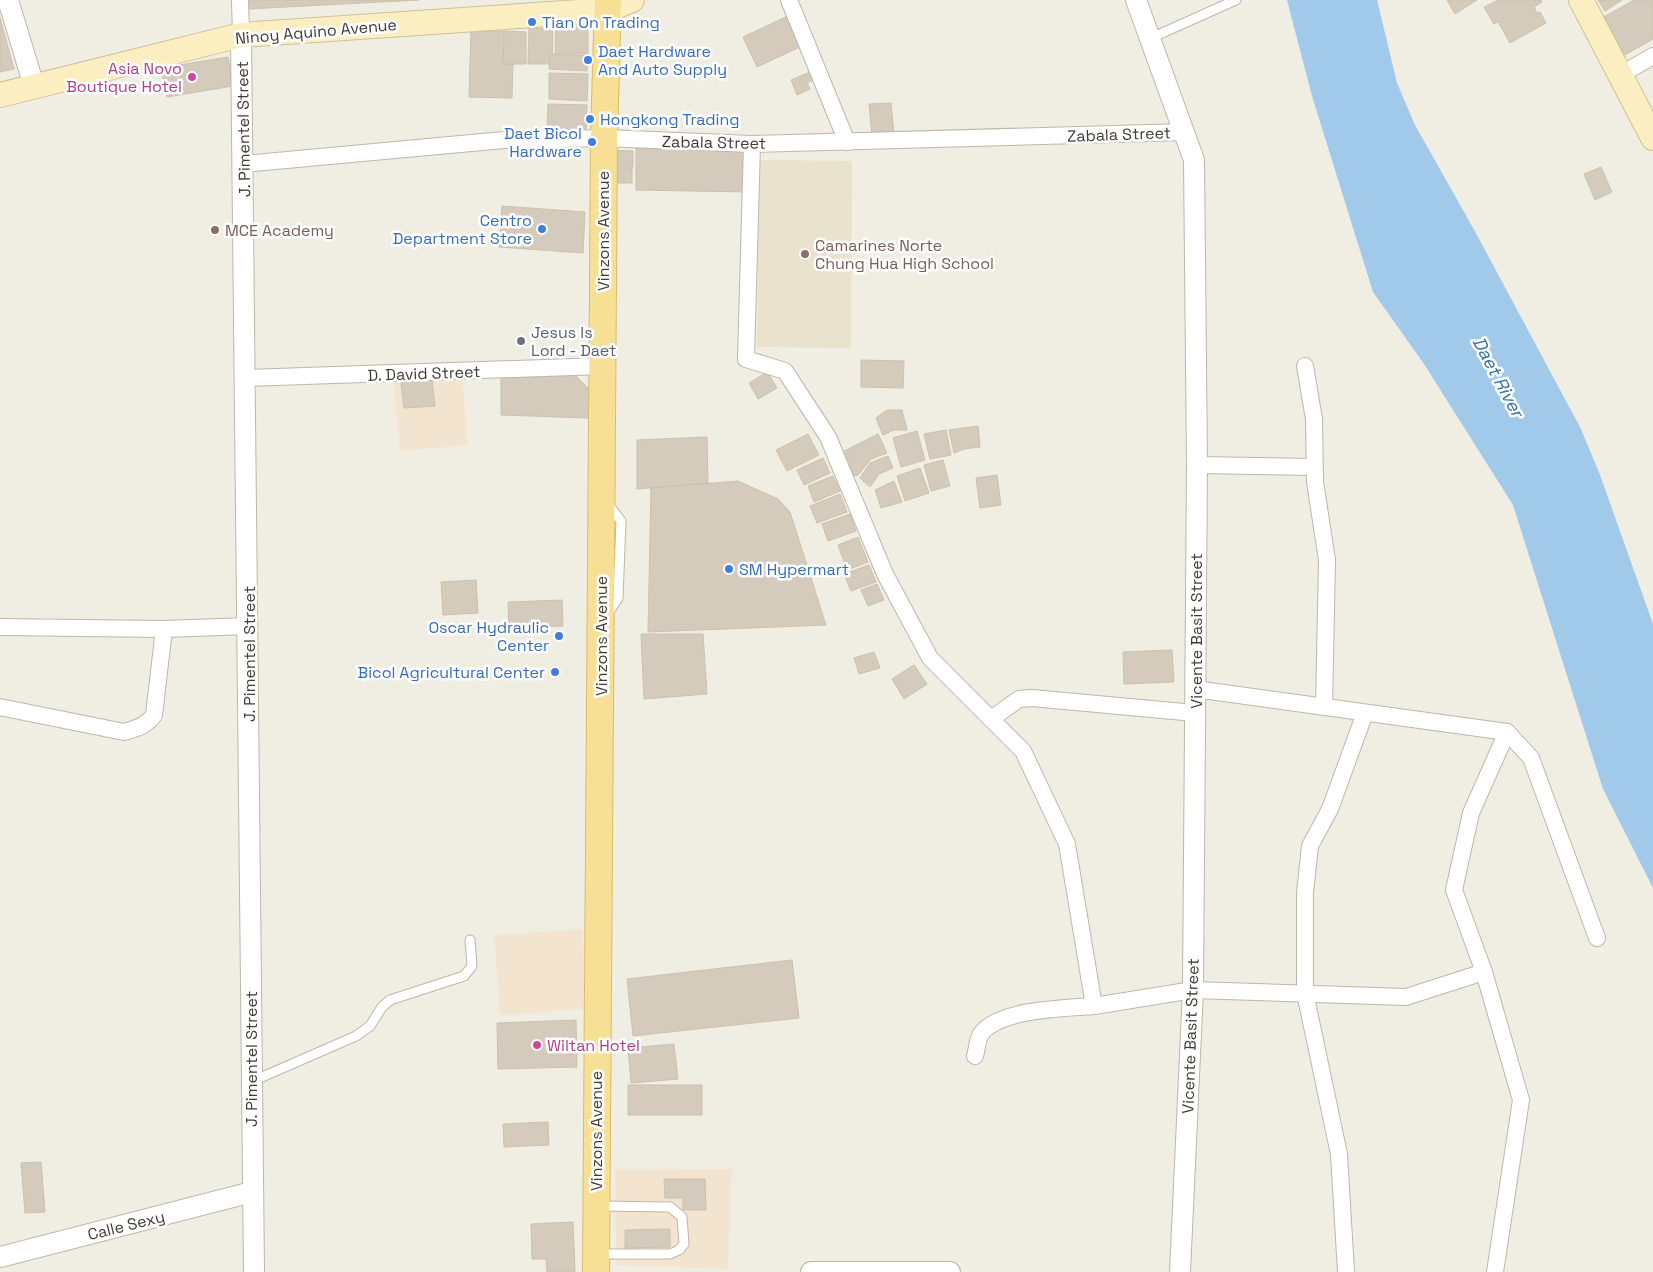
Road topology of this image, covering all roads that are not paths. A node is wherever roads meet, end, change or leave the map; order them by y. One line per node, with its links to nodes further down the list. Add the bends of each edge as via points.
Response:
1 (8, 0): 12 (street)
2 (240, 0): 8 (street)
3 (789, 0): 17 (street)
4 (1136, 0): 9 (street, Vicente Basit Street)
5 (1236, 0): 9 (lane)
6 (1581, 0): 11 (main road)
7 (616, 3): 8 (main road, Ninoy Aquino Avenue); 15 (main road, Vinzons Avenue)
8 (241, 35): 12 (main road, Ninoy Aquino Avenue); 19 (street, J. Pimentel Street)
9 (1151, 38): 14 (street, Vicente Basit Street)
10 (1653, 56): 11 (street)
11 (1622, 74): 16 (main road)
12 (34, 86): 13 (main road, Ninoy Aquino Avenue)
13 (0, 95)
14 (1185, 132): 17 (street, Zabala Street); 23 (street, Vicente Basit Street, via 1194,160)
15 (604, 138): 18 (street, Zabala Street); 19 (street, Zabala Street, via 504,140); 20 (main road, Vinzons Avenue)
16 (1653, 138)
17 (847, 142): 18 (street, Zabala Street)
18 (752, 144): 33 (street, via 746,359 785,371 828,437 885,574 930,658)
19 (244, 164): 22 (street, J. Pimentel Street)
20 (602, 366): 22 (street, D. David Street); 44 (main road, Vinzons Avenue)
21 (1305, 366): 24 (street, via 1314,419)
22 (246, 378): 25 (street, J. Pimentel Street)
23 (1197, 465): 24 (street); 28 (street, Vicente Basit Street)
24 (1314, 467): 30 (street, via 1327,560)
25 (249, 626): 27 (street); 42 (street, J. Pimentel Street)
26 (0, 627): 27 (street)
27 (164, 629): 29 (street, via 154,715 138,728 124,732)
28 (1195, 689): 30 (street); 31 (street, Vicente Basit Street)
29 (0, 707)
30 (1324, 707): 32 (street)
31 (1195, 712): 33 (street, via 1032,698 1019,699); 38 (street, Vicente Basit Street)
32 (1365, 713): 34 (street); 39 (street, via 1330,809 1310,846 1305,893)
33 (991, 719): 40 (street, via 1023,751 1067,844)
34 (1506, 732): 35 (street, via 1531,758); 37 (street, via 1471,813 1454,890)
35 (1597, 938)
36 (470, 940): 42 (lane, via 472,966 464,976 390,1000 370,1026 356,1036)
37 (1484, 972): 39 (street, via 1406,996); 53 (street, via 1521,1100)
38 (1193, 990): 39 (street); 40 (street); 51 (street, Vicente Basit Street)
39 (1305, 994): 52 (street, via 1339,1154)
40 (1094, 1006): 41 (street, via 1040,1010 1002,1020 980,1036)
41 (975, 1056)
42 (252, 1081): 43 (street, J. Pimentel Street)
43 (252, 1192): 45 (street, Calle Sexy); 47 (street, J. Pimentel Street)
44 (596, 1206): 46 (main road, Vinzons Avenue); 46 (lane, via 670,1207 682,1217 684,1244 670,1254)
45 (0, 1257)
46 (596, 1263)
47 (254, 1272)
48 (811, 1272): 49 (street)
49 (854, 1272): 50 (street)
50 (950, 1272)
51 (1180, 1272)
52 (1346, 1272)
53 (1495, 1272)

